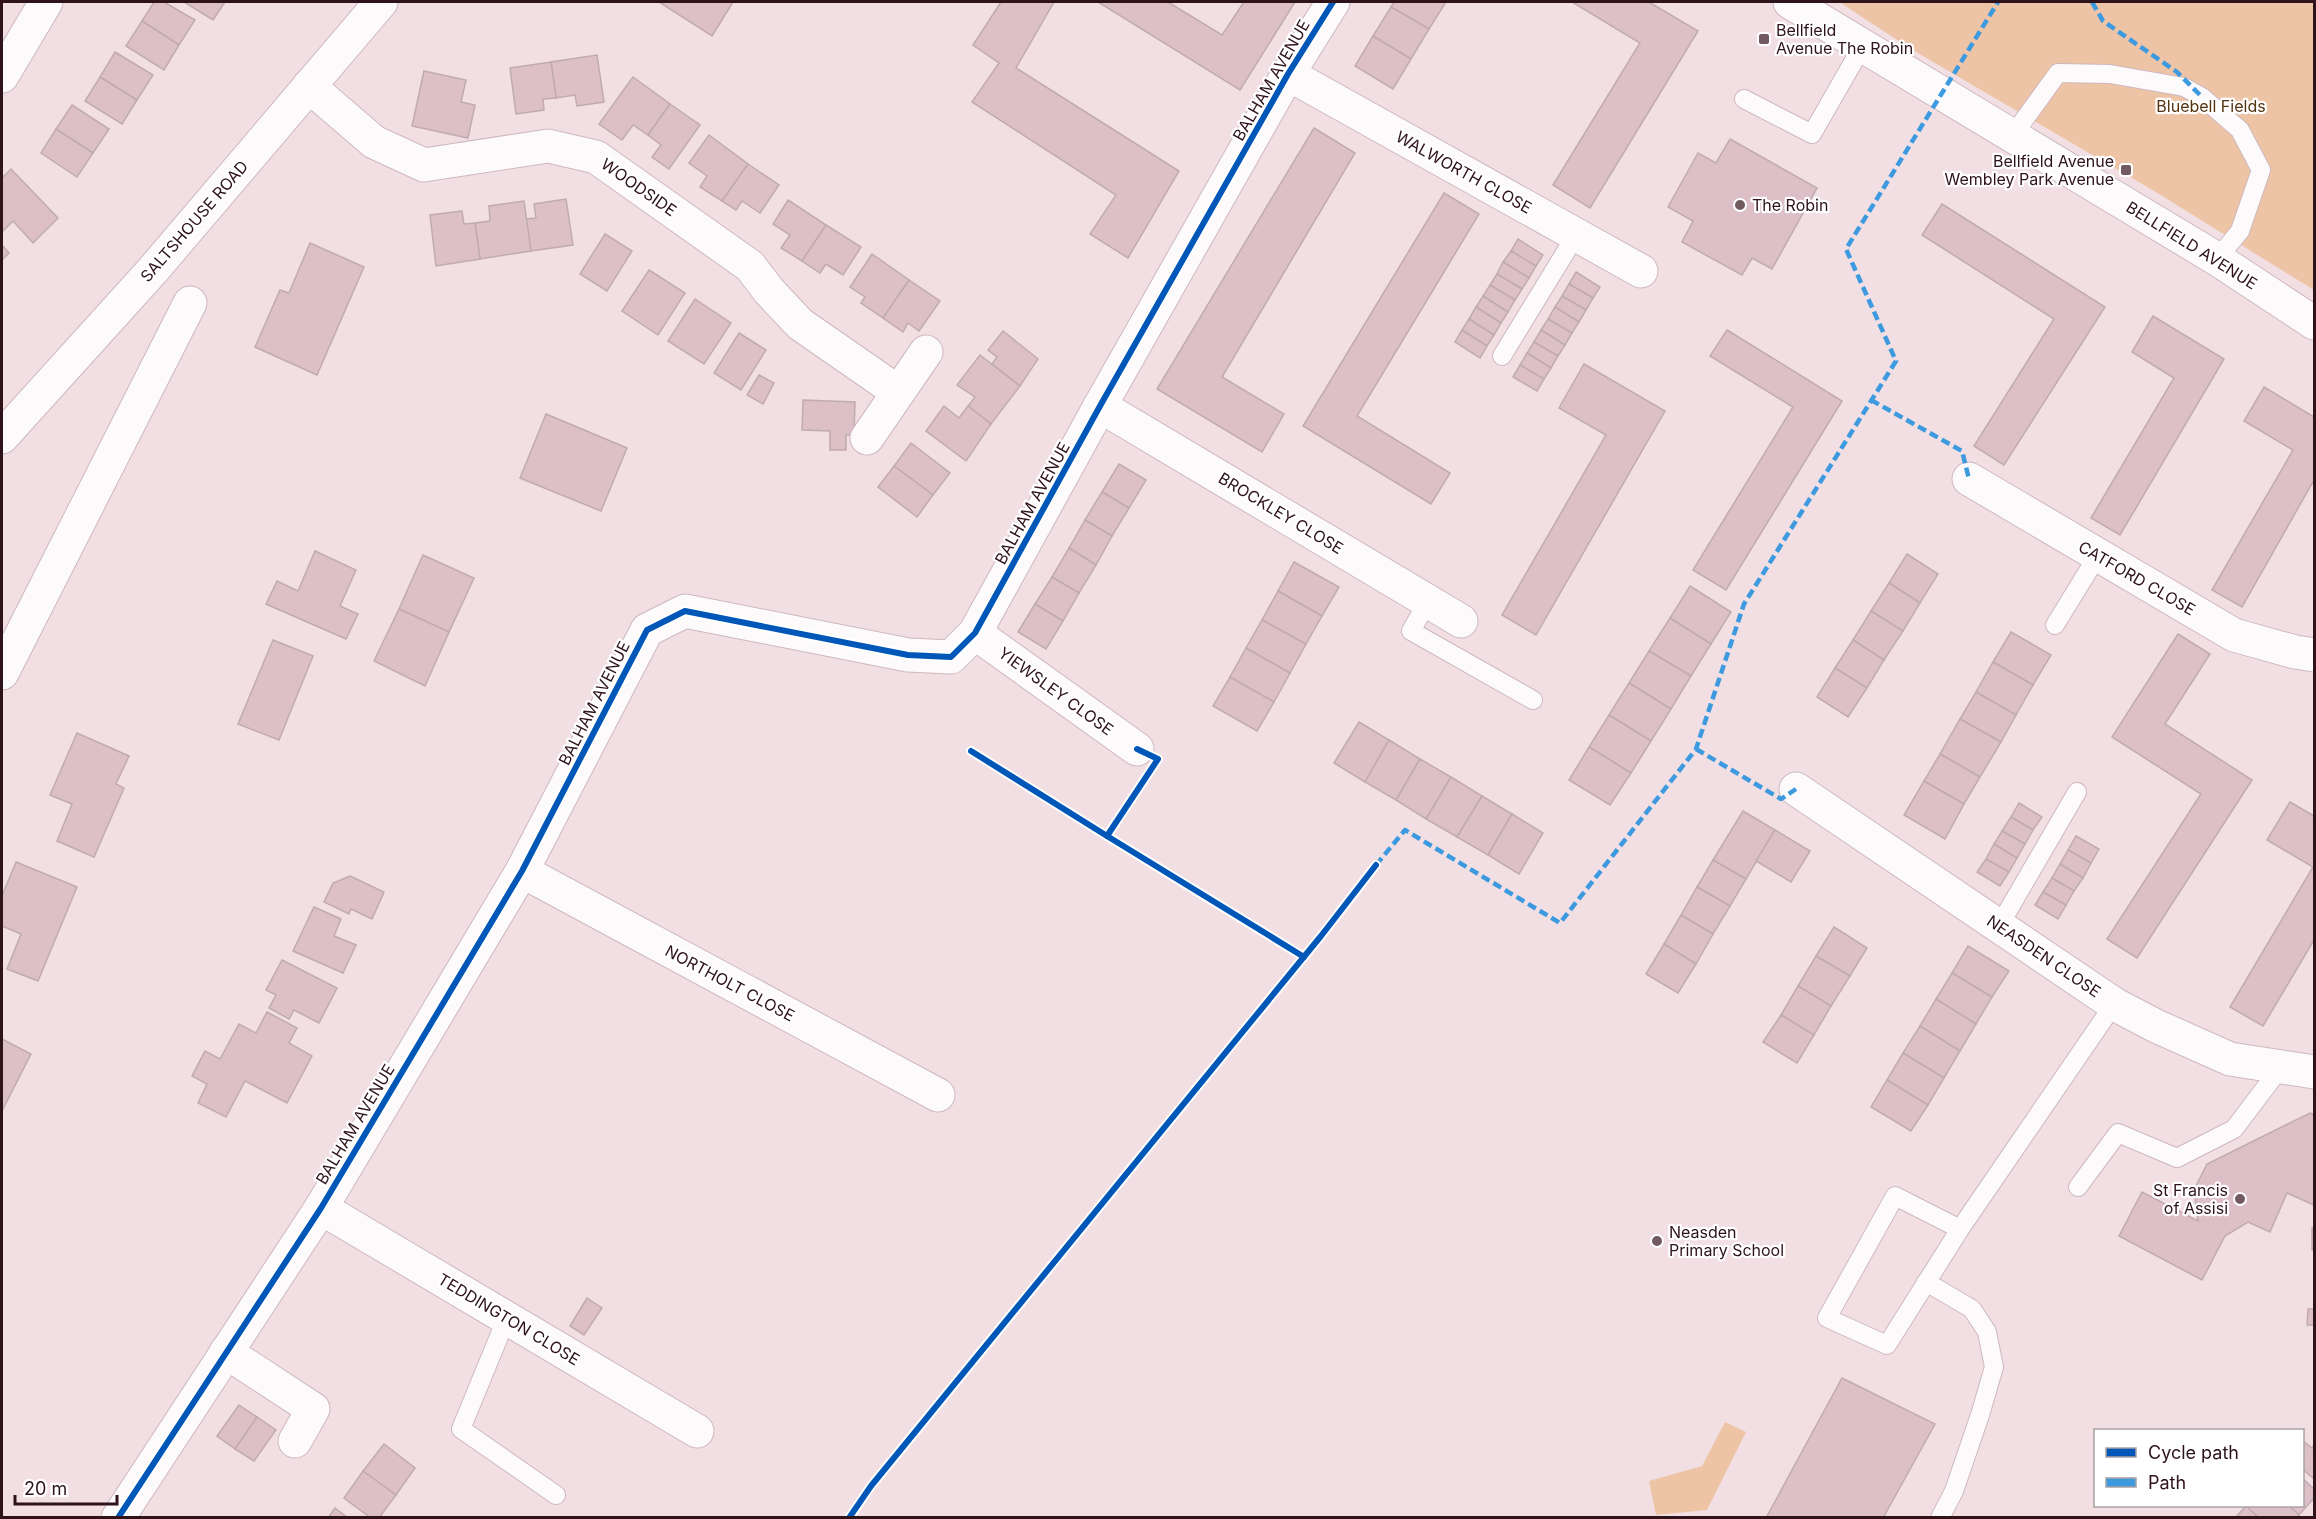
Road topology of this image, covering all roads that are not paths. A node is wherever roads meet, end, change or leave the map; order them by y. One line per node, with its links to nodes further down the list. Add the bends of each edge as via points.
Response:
1 (46, 2): 7 (street)
2 (381, 2): 8 (street, SALTSHOUSE ROAD)
3 (1333, 2): 6 (street, BALHAM AVENUE)
4 (1790, 2): 5 (street, BELLFIELD AVENUE)
5 (1863, 45): 9 (lane, via 1812,134); 10 (street, BELLFIELD AVENUE)
6 (1288, 74): 11 (street, WALWORTH CLOSE); 19 (street, BALHAM AVENUE)
7 (2, 76)
8 (309, 86): 18 (street, WOODSIDE, via 374,142 424,165 548,146 596,157 750,266 800,324); 20 (street, SALTSHOUSE ROAD, via 153,270)
9 (1743, 99)
10 (2013, 135): 12 (street, BELLFIELD AVENUE); 12 (lane, via 2058,73 2110,74 2184,87 2202,97 2240,130 2261,170 2240,231)
11 (1576, 235): 13 (street, WALWORTH CLOSE); 17 (lane)
12 (2217, 259): 15 (street, BELLFIELD AVENUE)
13 (1641, 271)
14 (190, 303): 29 (street)
15 (2314, 323)
16 (926, 352): 18 (street)
17 (1502, 356)
18 (898, 392): 21 (street)
19 (1100, 406): 24 (street, BROCKLEY CLOSE); 27 (street, BALHAM AVENUE)
20 (2, 437)
21 (867, 438)
22 (1969, 479): 23 (street, CATFORD CLOSE)
23 (2098, 555): 26 (lane); 28 (street, CATFORD CLOSE, via 2234,635)
24 (1428, 601): 25 (street, BROCKLEY CLOSE); 30 (lane, via 1411,631)
25 (1461, 621)
26 (2055, 625)
27 (975, 633): 31 (street, YIEWSLEY CLOSE); 34 (street, BALHAM AVENUE, via 951,657 908,655 685,611 647,630)
28 (2314, 655)
29 (2, 673)
30 (1533, 700)
31 (1137, 749)
32 (1796, 789): 35 (street, NEASDEN CLOSE)
33 (2077, 792): 35 (lane)
34 (522, 871): 39 (street, NORTHOLT CLOSE); 41 (street, BALHAM AVENUE)
35 (1999, 926): 36 (street, NEASDEN CLOSE)
36 (2114, 1004): 37 (street, NEASDEN CLOSE, via 2230,1059); 42 (lane)
37 (2281, 1067): 38 (street, NEASDEN CLOSE); 40 (lane, via 2234,1129 2177,1158 2118,1133)
38 (2314, 1072)
39 (938, 1095)
40 (2078, 1188)
41 (321, 1208): 44 (street, TEDDINGTON CLOSE); 45 (street, BALHAM AVENUE)
42 (1960, 1229): 43 (lane); 43 (lane, via 1895,1196 1827,1318 1887,1345)
43 (1926, 1282): 50 (lane, via 1972,1309 1987,1332 1994,1367 1954,1491)
44 (507, 1317): 46 (street, TEDDINGTON CLOSE); 48 (lane, via 461,1429)
45 (226, 1352): 47 (street, via 313,1409); 49 (street, BALHAM AVENUE)
46 (697, 1431)
47 (295, 1441)
48 (556, 1495)
49 (118, 1518)
50 (1940, 1518)

